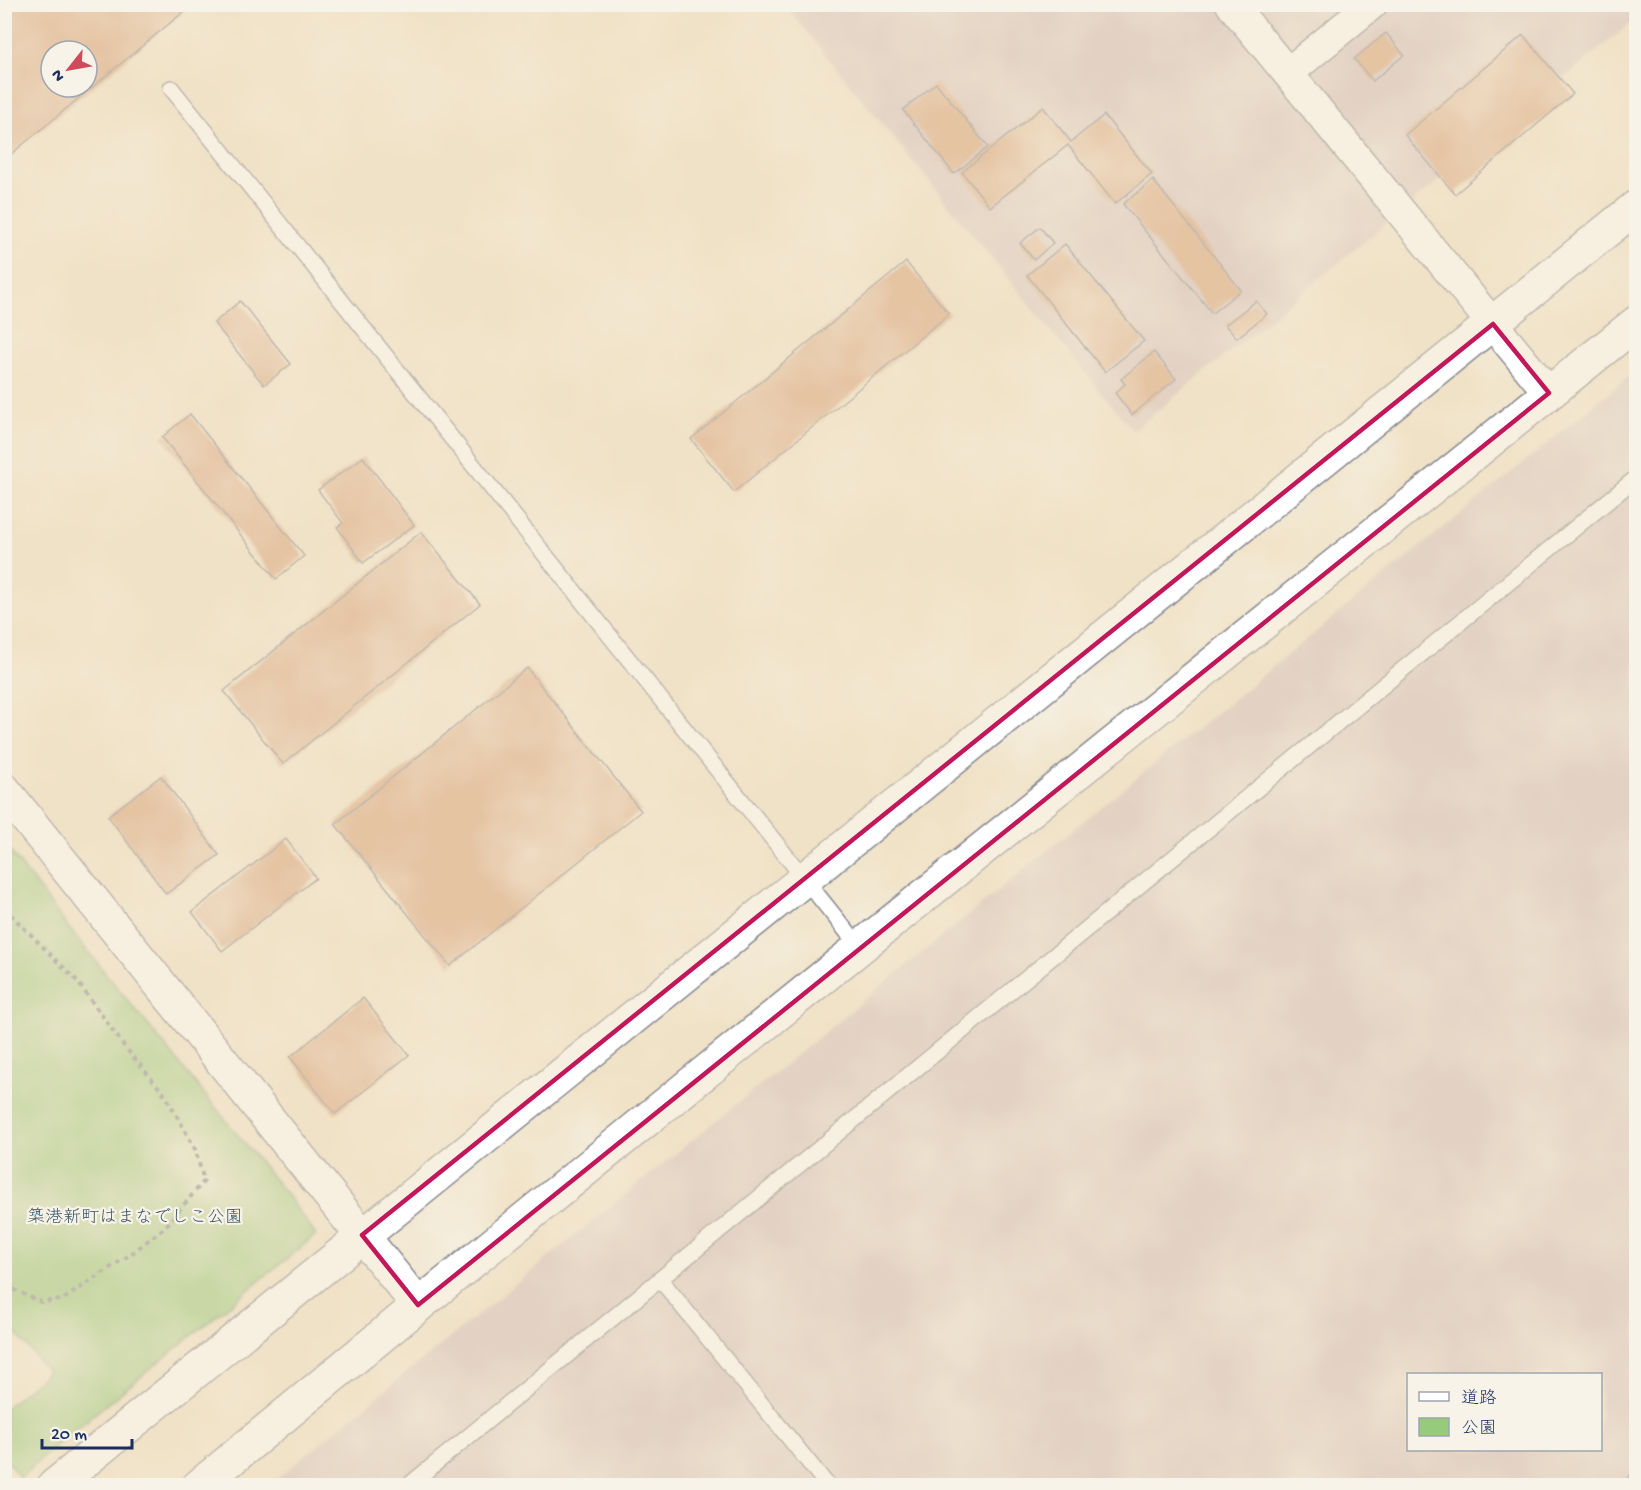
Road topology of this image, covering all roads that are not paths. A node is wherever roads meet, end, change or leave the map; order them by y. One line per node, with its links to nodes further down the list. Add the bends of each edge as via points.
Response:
1 (1232, 4): 3 (street)
2 (1372, 4): 3 (street)
3 (1288, 73): 7 (street)
4 (171, 88): 11 (lane)
5 (1636, 207): 7 (street)
6 (1636, 323): 8 (street)
7 (1493, 324): 8 (street); 11 (street)
8 (1549, 393): 12 (street)
9 (1636, 478): 14 (lane)
10 (4, 790): 13 (street)
11 (805, 879): 12 (lane); 13 (street)
12 (860, 948): 15 (street)
13 (362, 1235): 15 (street); 17 (street)
14 (660, 1279): 19 (lane); 20 (lane)
15 (418, 1305): 18 (street)
16 (1636, 1481): 21 (lane)
17 (54, 1485)
18 (200, 1485)
19 (408, 1485)
20 (828, 1485)
21 (1631, 1485)

